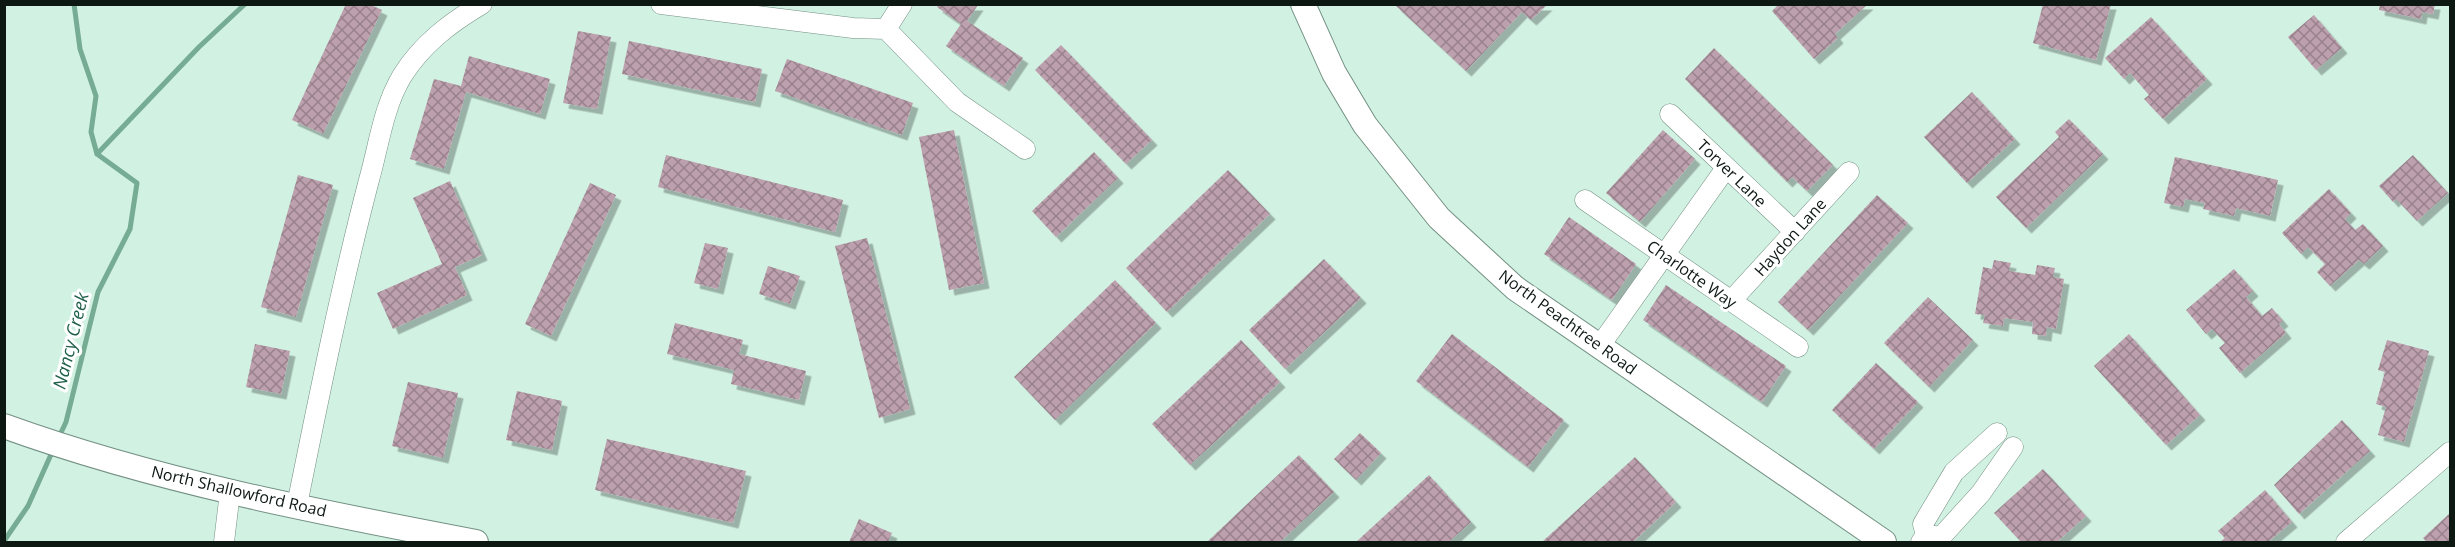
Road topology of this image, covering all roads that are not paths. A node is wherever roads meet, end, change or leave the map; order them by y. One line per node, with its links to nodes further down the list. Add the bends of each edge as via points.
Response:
1 (482, 4): 21 (street, via 452,21 426,44 402,76 388,106 351,246)
2 (661, 4): 5 (street)
3 (902, 4): 5 (street)
4 (1303, 4): 14 (street, North Peachtree Road, via 1330,65 1365,125 1439,218 1515,288)
5 (886, 29): 7 (street, via 957,102)
6 (1670, 114): 8 (street, Torver Lane)
7 (1025, 149)
8 (1726, 168): 11 (street, Torver Lane); 12 (street)
9 (1849, 172): 11 (street, Haydon Lane)
10 (1585, 200): 12 (street, Charlotte Way)
11 (1795, 232): 13 (street, Haydon Lane)
12 (1664, 255): 13 (street, Charlotte Way); 14 (street)
13 (1731, 302): 15 (street, Charlotte Way)
14 (1599, 347): 27 (street, North Peachtree Road)
15 (1798, 347)
16 (4, 426): 20 (street, North Shallowford Road)
17 (1997, 433): 23 (street, via 1954,472 1923,524)
18 (2013, 447): 23 (street, via 1981,493 1941,537)
19 (2451, 452): 28 (street)
20 (231, 492): 21 (street, North Shallowford Road); 24 (street)
21 (297, 505): 22 (street, North Shallowford Road)
22 (375, 523): 25 (street); 26 (street, North Shallowford Road)
23 (1923, 539)
24 (224, 543)
25 (408, 543)
26 (476, 543)
27 (1884, 543)
28 (2346, 543)

